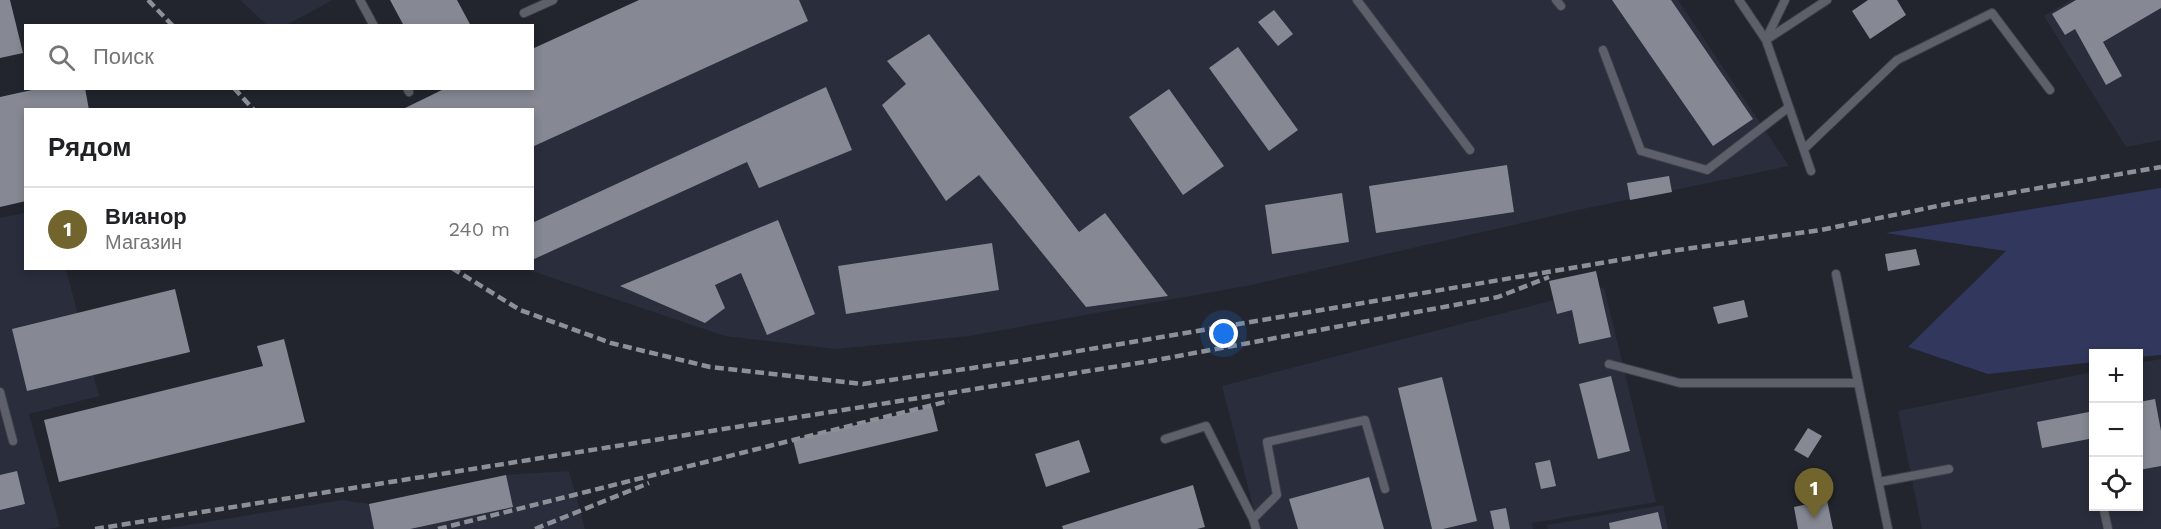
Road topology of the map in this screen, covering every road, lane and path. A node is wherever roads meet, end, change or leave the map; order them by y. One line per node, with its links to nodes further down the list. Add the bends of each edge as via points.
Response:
1 (360, 0): 8 (lane)
2 (553, 0): 7 (lane)
3 (1357, 0): 14 (lane)
4 (1739, 0): 9 (lane)
5 (1785, 0): 9 (lane)
6 (1827, 0): 9 (lane)
7 (524, 14)
8 (373, 24)
9 (1766, 40): 12 (lane)
10 (1603, 50): 12 (lane, via 1641,152 1707,170)
11 (2050, 90): 13 (lane, via 1992,13 1897,60)
12 (1789, 108): 13 (lane)
13 (1803, 149): 15 (lane)
14 (1470, 150)
15 (1811, 171)
16 (1836, 273): 18 (lane)
17 (1609, 364): 18 (lane, via 1680,383)
18 (1858, 383): 23 (lane)
19 (0, 392): 21 (lane)
20 (1166, 439): 26 (lane, via 1206,426)
21 (13, 441)
22 (1949, 469): 23 (lane)
23 (1879, 482): 28 (lane)
24 (1385, 489): 26 (lane, via 1365,420 1267,442 1277,495)
25 (2104, 511): 29 (lane)
26 (1253, 519): 27 (lane)
27 (1256, 529)
28 (1888, 529)
29 (2108, 529)

